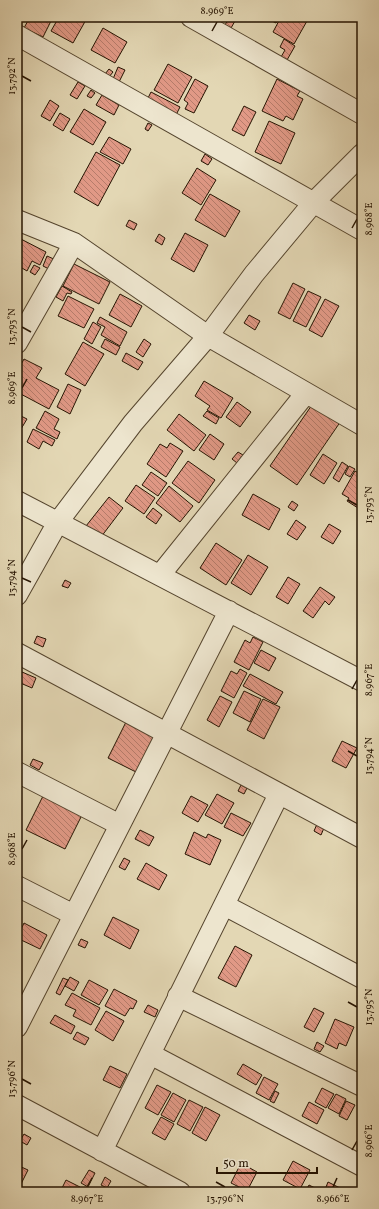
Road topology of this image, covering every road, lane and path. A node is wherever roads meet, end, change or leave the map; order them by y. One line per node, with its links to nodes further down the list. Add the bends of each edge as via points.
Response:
1 (191, 17): 3 (street)
2 (17, 35): 5 (street)
3 (362, 114)
4 (362, 154): 5 (street)
5 (314, 202): 7 (street); 9 (street, via 254,274)
6 (17, 220): 8 (street)
7 (362, 230)
8 (74, 243): 9 (street); 10 (street)
9 (208, 336): 11 (street); 14 (street, via 133,423)
10 (17, 343)
11 (306, 393): 12 (street); 15 (street)
12 (362, 426)
13 (17, 500): 14 (street)
14 (58, 522): 15 (street); 16 (street)
15 (160, 575): 17 (street)
16 (17, 595)
17 (229, 611): 19 (street); 20 (street)
18 (17, 654): 20 (street)
19 (362, 681)
20 (166, 734): 22 (street); 23 (street)
21 (17, 772): 23 (street)
22 (279, 794): 24 (street); 26 (street)
23 (120, 825): 27 (street)
24 (362, 838)
25 (17, 886): 27 (street)
26 (224, 905): 28 (street); 29 (street)
27 (74, 915): 30 (street)
28 (362, 978)
29 (178, 996): 31 (street); 32 (street)
30 (17, 1027)
31 (150, 1054): 34 (street); 35 (street)
32 (362, 1086)
33 (17, 1106): 34 (street)
34 (102, 1150): 36 (street)
35 (362, 1166)
36 (180, 1192)

